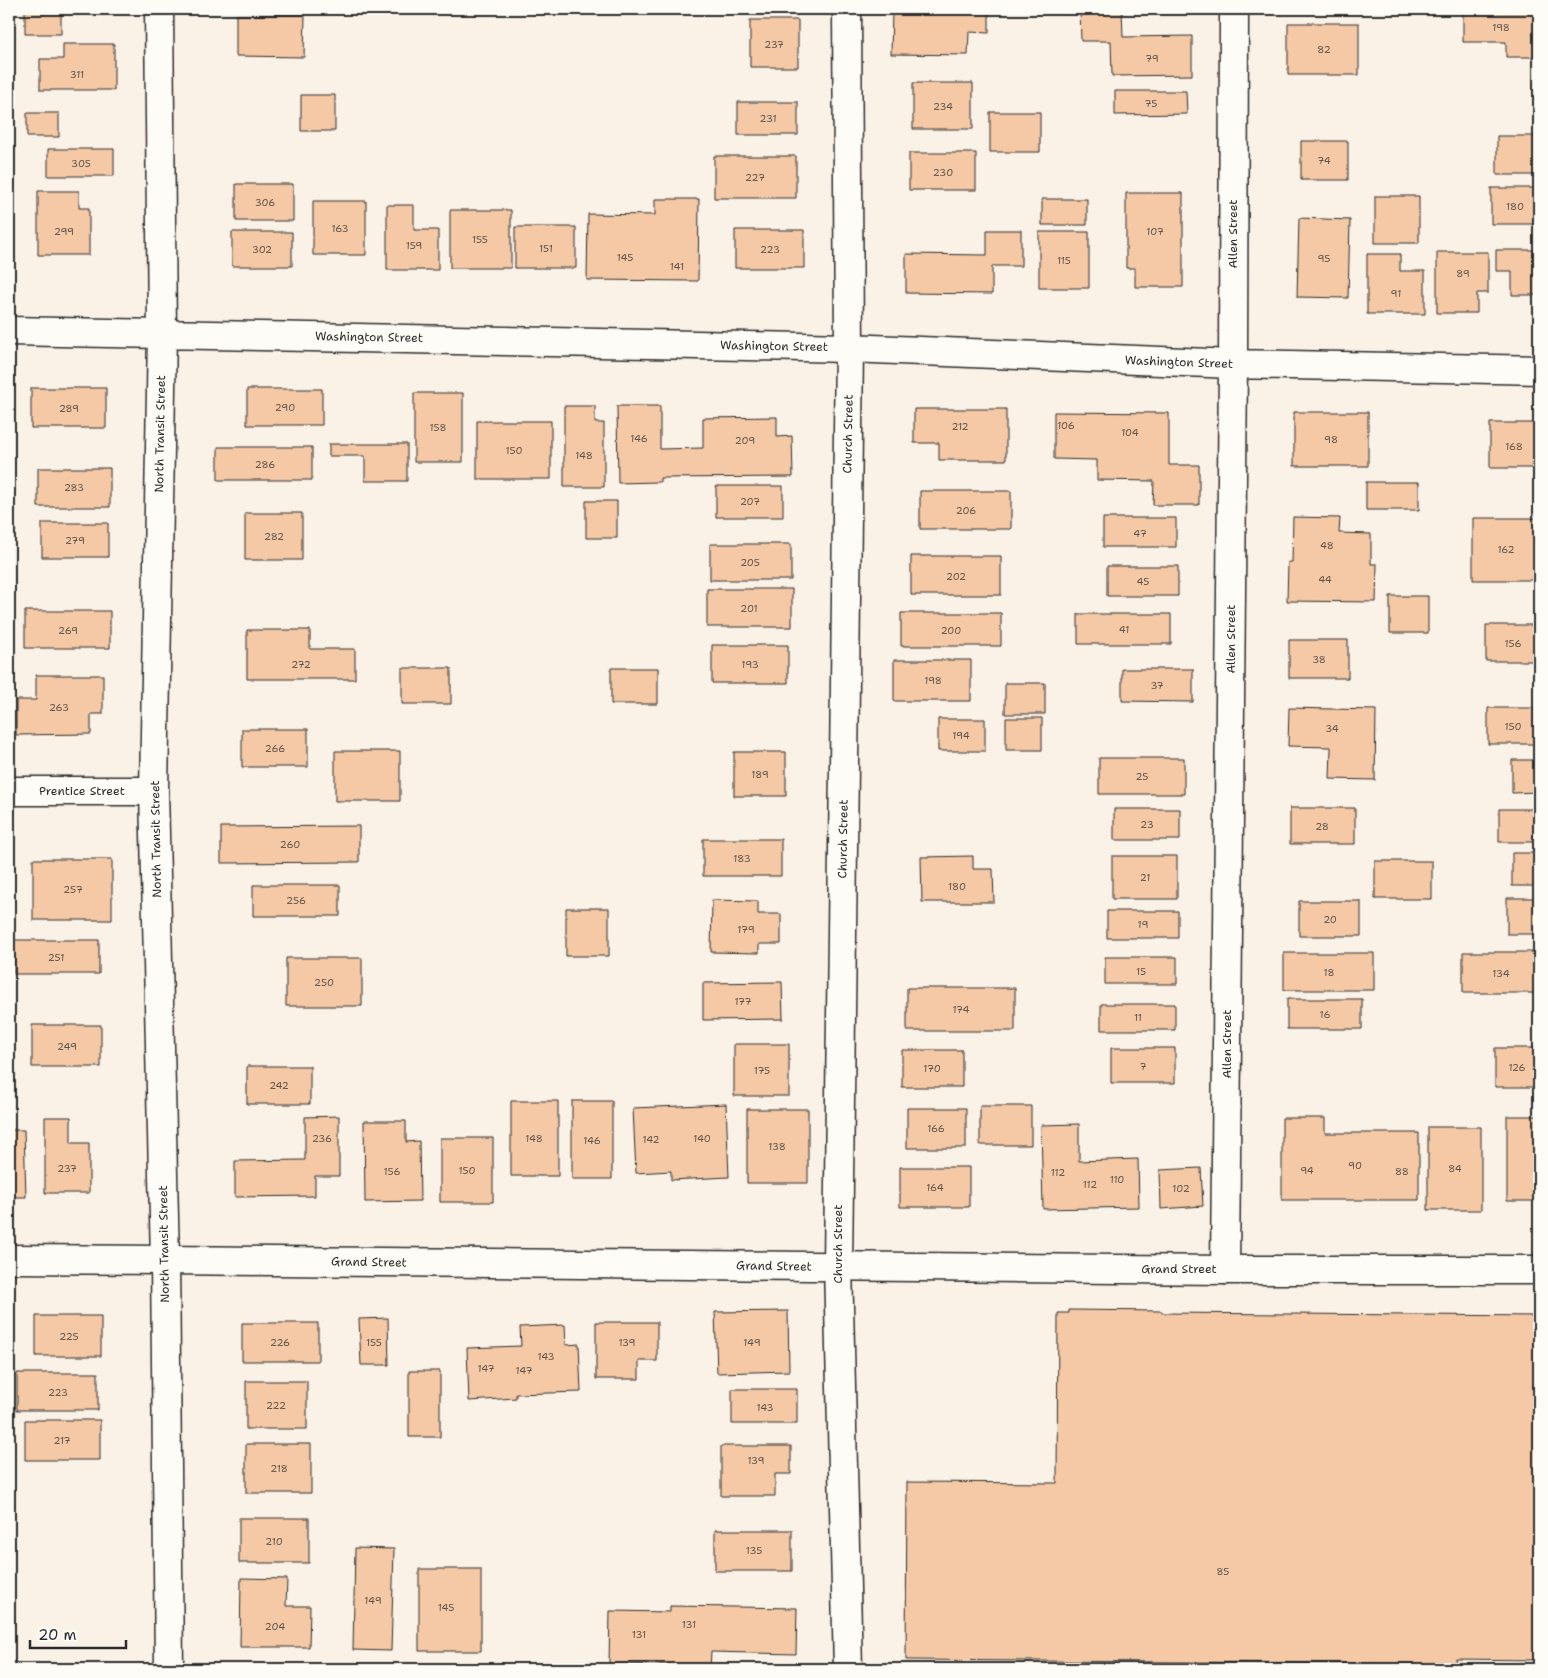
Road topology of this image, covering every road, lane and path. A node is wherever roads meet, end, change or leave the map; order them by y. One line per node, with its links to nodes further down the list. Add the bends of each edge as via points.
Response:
1 (159, 9): 5 (street, North Transit Street)
2 (846, 9): 6 (street, Church Street)
3 (1234, 9): 7 (street, Allen Street)
4 (9, 331): 5 (street, Washington Street)
5 (162, 333): 6 (street, Washington Street); 10 (street, North Transit Street)
6 (849, 348): 7 (street, Washington Street); 13 (street, Church Street)
7 (1233, 364): 8 (street, Washington Street); 14 (street, Allen Street)
8 (1539, 370)
9 (9, 791): 10 (street, Prentice Street)
10 (154, 791): 12 (street, North Transit Street)
11 (9, 1259): 12 (street, Grand Street)
12 (165, 1260): 13 (street, Grand Street); 16 (street, North Transit Street)
13 (838, 1266): 14 (street, Grand Street); 17 (street, Church Street)
14 (1225, 1270): 15 (street, Grand Street)
15 (1539, 1270)
16 (169, 1669)
17 (848, 1669)

